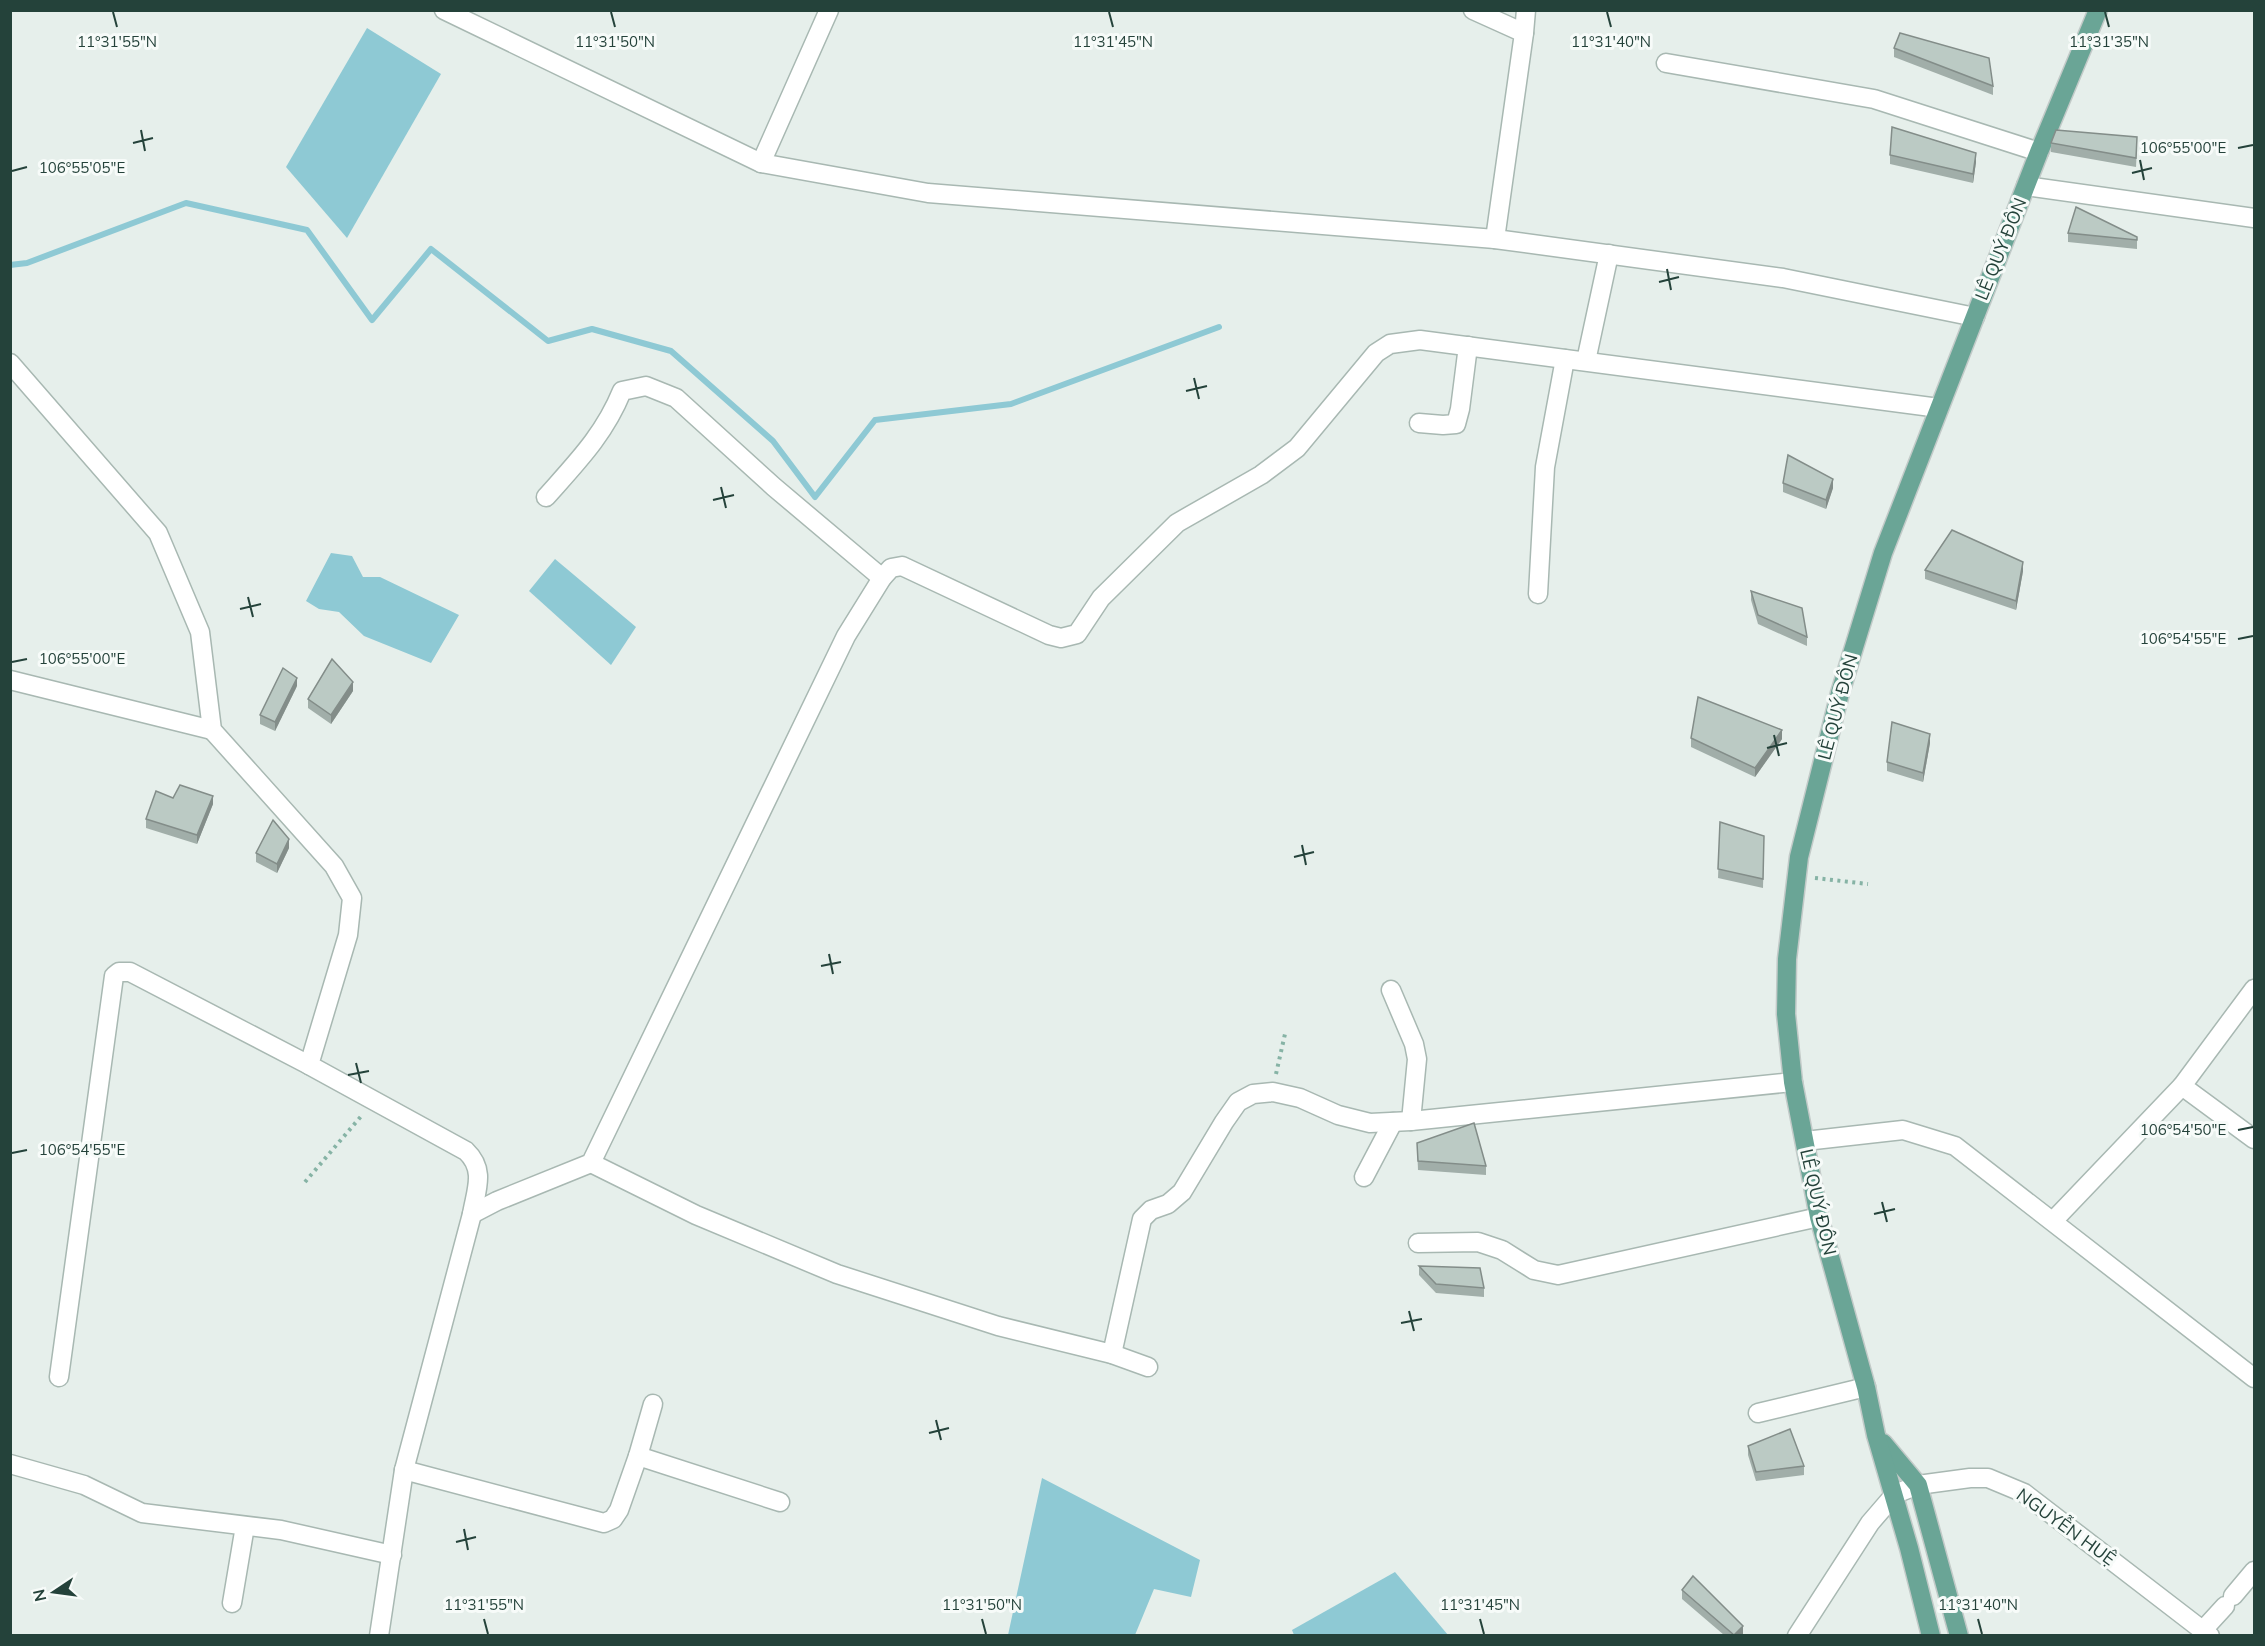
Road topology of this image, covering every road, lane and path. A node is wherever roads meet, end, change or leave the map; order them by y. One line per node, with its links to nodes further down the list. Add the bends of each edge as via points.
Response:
1 (444, 10): 9 (street)
2 (829, 10): 9 (street)
3 (1473, 10): 6 (street)
4 (1526, 10): 6 (street)
5 (2098, 10): 8 (main road, LÊ QUÝ ĐÔN)
6 (1524, 33): 12 (street)
7 (1666, 63): 8 (street, via 1875,99)
8 (2039, 152): 10 (main road, LÊ QUÝ ĐÔN)
9 (761, 163): 12 (street, via 928,193)
10 (2026, 186): 11 (street); 14 (main road, LÊ QUÝ ĐÔN)
11 (2254, 219)
12 (1495, 239): 13 (street)
13 (1610, 254): 14 (street, via 1783,278); 17 (street)
14 (1975, 317): 19 (main road, LÊ QUÝ ĐÔN)
15 (1468, 346): 16 (street); 20 (street, via 1456,424); 22 (street, via 1420,340 1390,344 1376,353 1297,448 1252,480 1177,523 1101,598 1077,634 1061,638 1049,635 902,566 891,568)
16 (1565, 359): 17 (street); 23 (street, via 1545,467)
17 (1586, 361): 19 (street)
18 (10, 363): 25 (street, via 158,532 200,632)
19 (1939, 408): 26 (main road, LÊ QUÝ ĐÔN, via 1883,553 1840,693)
20 (1419, 423)
21 (546, 496): 22 (street, via 595,441 622,390 646,386 676,398)
22 (882, 578): 39 (street, via 846,636)
23 (1538, 594)
24 (10, 680): 25 (street)
25 (212, 730): 31 (street, via 334,866 352,898 348,935)
26 (1796, 876): 27 (path); 32 (main road, LÊ QUÝ ĐÔN, via 1786,1014)
27 (1868, 884)
28 (2254, 989): 33 (street)
29 (1391, 990): 36 (street, via 1417,1059)
30 (1285, 1035): 34 (path)
31 (309, 1065): 35 (street); 48 (street, via 130,972 114,976)
32 (1793, 1082): 36 (street); 38 (main road, LÊ QUÝ ĐÔN)
33 (2182, 1086): 37 (street); 44 (street)
34 (1273, 1092): 36 (street, via 1370,1123); 46 (street, via 1253,1094 1238,1102 1182,1192 1142,1219)
35 (375, 1101): 41 (path); 42 (street, via 466,1151 475,1160 479,1172)
36 (1402, 1121): 40 (street)
37 (2254, 1139)
38 (1805, 1142): 43 (main road, LÊ QUÝ ĐÔN); 44 (street, via 1903,1130 1954,1146)
39 (591, 1162): 42 (street); 46 (street, via 696,1215 837,1274 998,1326)
40 (1364, 1177)
41 (305, 1182)
42 (472, 1214): 56 (street)
43 (1819, 1217): 45 (street, via 1557,1275 1534,1270 1502,1250 1478,1242); 50 (main road, LÊ QUÝ ĐÔN)
44 (2054, 1221): 49 (street)
45 (1418, 1243)
46 (1112, 1354): 47 (street)
47 (1148, 1366)
48 (59, 1377)
49 (2254, 1378)
50 (1866, 1388): 52 (street); 53 (main road, LÊ QUÝ ĐÔN)
51 (653, 1404): 54 (street)
52 (1758, 1413)
53 (1876, 1435): 57 (main road, LÊ QUÝ ĐÔN); 58 (main road, LÊ QUÝ ĐÔN)
54 (638, 1456): 56 (street, via 619,1510 613,1520 604,1523); 59 (street)
55 (10, 1464): 60 (street, via 84,1485 142,1513)
56 (404, 1470): 61 (street)
57 (1918, 1485): 58 (street, NGUYỄN HUỆ); 64 (street, NGUYỄN HUỆ, via 1988,1478 2024,1493); 68 (main road, LÊ QUÝ ĐÔN)
58 (1895, 1494): 66 (street, NGUYỄN HUỆ, via 1870,1523); 67 (main road, LÊ QUÝ ĐÔN)
59 (780, 1502)
60 (245, 1526): 61 (street, via 281,1530); 63 (street)
61 (392, 1555): 65 (street)
62 (2254, 1571): 64 (street)
63 (232, 1603)
64 (2206, 1633)
65 (379, 1635)
66 (1797, 1635)
67 (1931, 1635)
68 (1959, 1635)

